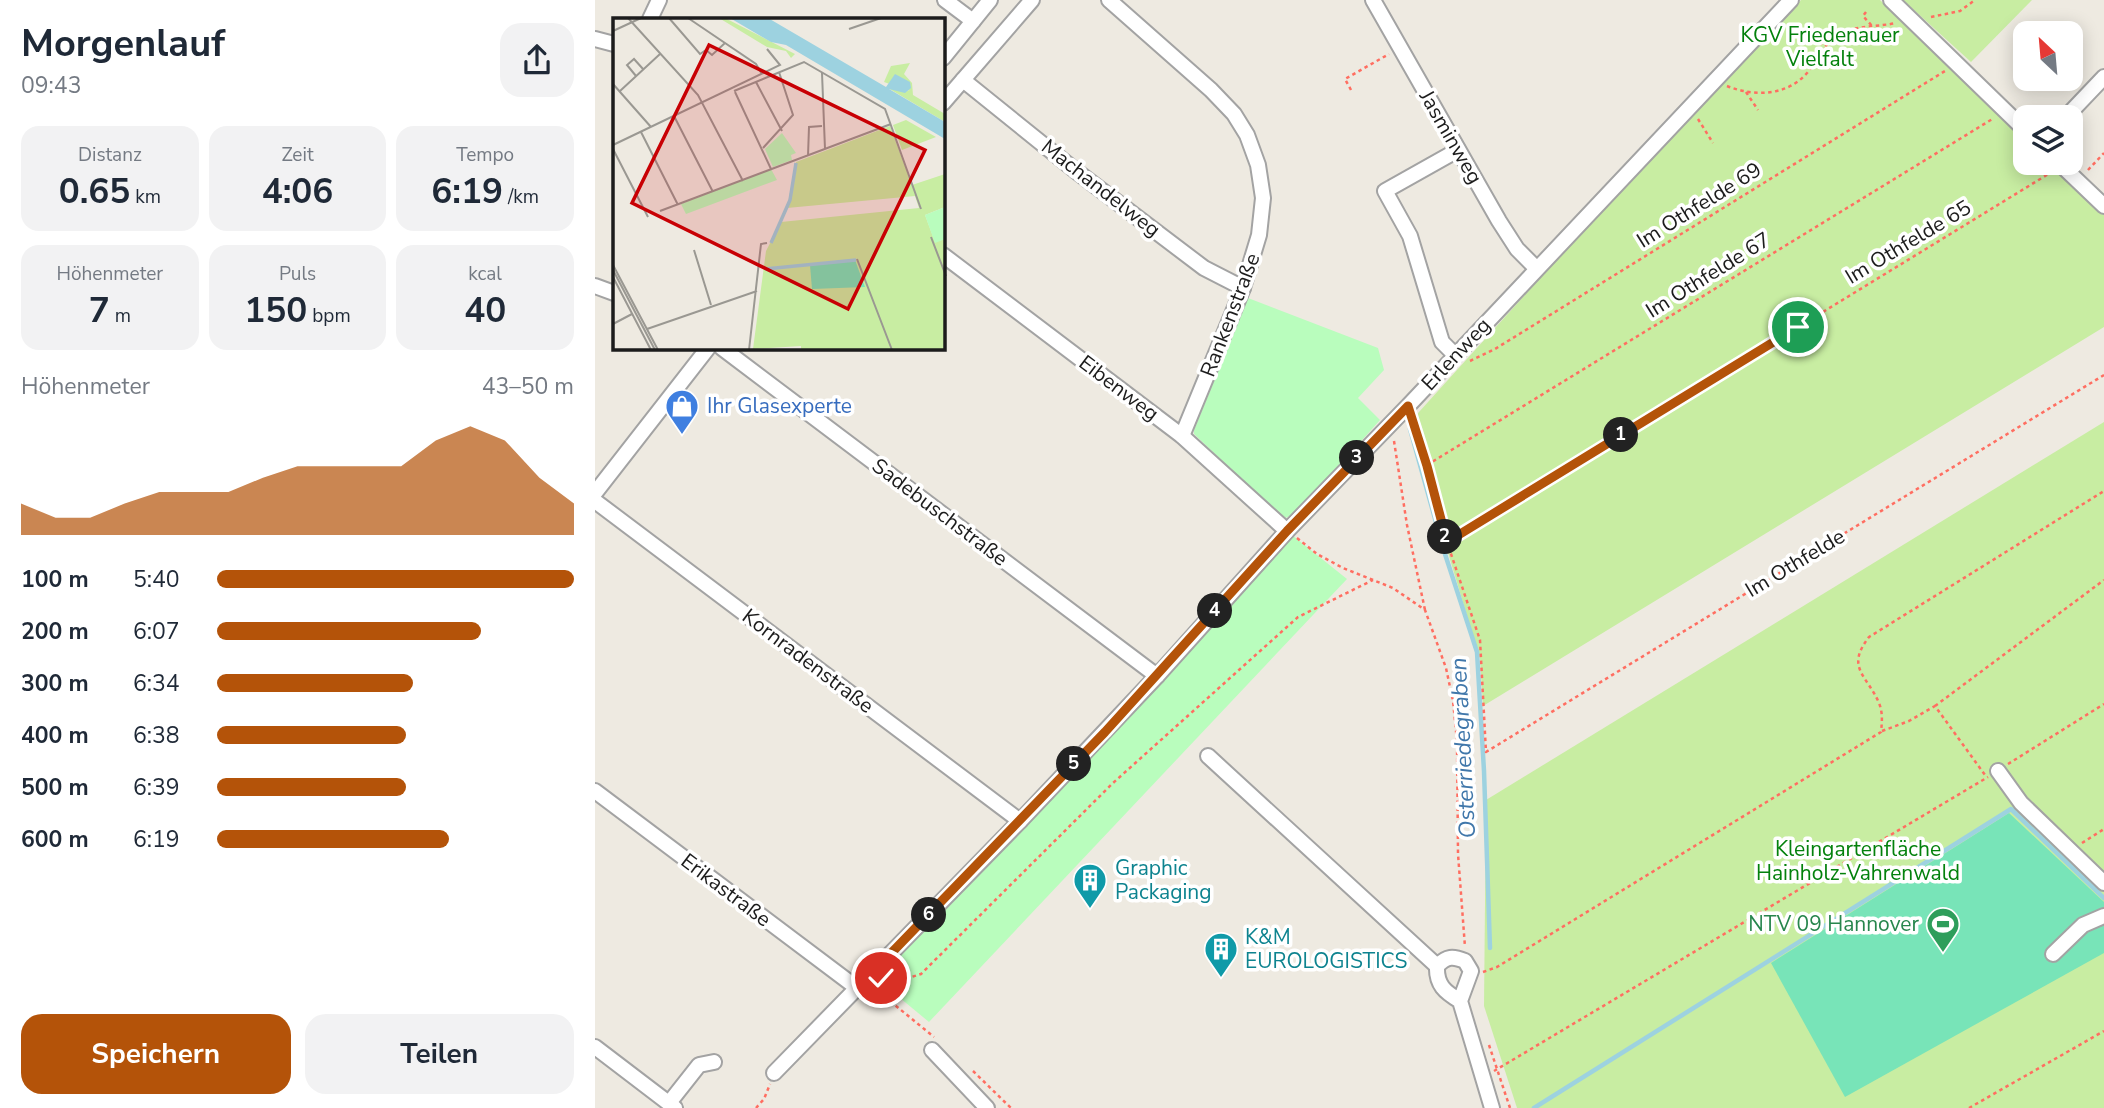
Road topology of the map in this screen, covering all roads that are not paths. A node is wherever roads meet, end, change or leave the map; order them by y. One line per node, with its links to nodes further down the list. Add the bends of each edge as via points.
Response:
1 (659, 0): 9 (street)
2 (945, 0): 10 (street)
3 (990, 0): 10 (street)
4 (1032, 0): 15 (street)
5 (1109, 0): 25 (street, Rankenstraße, via 1211,90 1247,135 1263,198 1259,235)
6 (1373, 0): 19 (street, Jasminweg)
7 (1791, 0): 23 (street, Erlenweg)
8 (1891, 0): 18 (street)
9 (650, 18)
10 (973, 21): 13 (street)
11 (595, 39): 12 (street)
12 (613, 44)
13 (945, 56)
14 (2104, 77): 17 (street)
15 (963, 80): 16 (street); 25 (street, Machandelweg, via 1204,268)
16 (945, 101)
17 (2077, 105)
18 (2013, 119)
19 (1458, 150): 23 (street, Jasminweg, via 1517,248); 29 (street, via 1385,191 1410,236 1442,342)
20 (2073, 175): 21 (street)
21 (2104, 206)
22 (945, 257): 30 (street, Eibenweg)
23 (1537, 268): 29 (street, Erlenweg)
24 (595, 286): 26 (street)
25 (1243, 288): 30 (street, Rankenstraße)
26 (613, 293)
27 (706, 350): 31 (street)
28 (725, 350): 34 (street, Sadebuschstraße)
29 (1455, 355): 33 (street, Erlenweg)
30 (1182, 436): 33 (street, Eibenweg)
31 (595, 492)
32 (595, 501): 38 (street, Kornradenstraße)
33 (1287, 531): 34 (street, Erlenweg)
34 (1157, 676): 38 (street, Erlenweg)
35 (1208, 756): 42 (street)
36 (1992, 774): 39 (street)
37 (595, 791): 43 (street, Erikastraße)
38 (1020, 821): 43 (street, Erlenweg)
39 (2104, 883)
40 (2104, 916): 41 (street, via 2083,925)
41 (2053, 954)
42 (1437, 966): 44 (street, via 1436,978 1446,993); 44 (street, via 1453,956 1468,958)
43 (857, 988): 48 (street, Erlenweg)
44 (1460, 1001): 51 (street)
45 (595, 1047): 49 (street)
46 (937, 1047): 50 (street)
47 (714, 1062): 49 (street, via 699,1065)
48 (774, 1073)
49 (672, 1106)
50 (987, 1108)
51 (1492, 1108)

